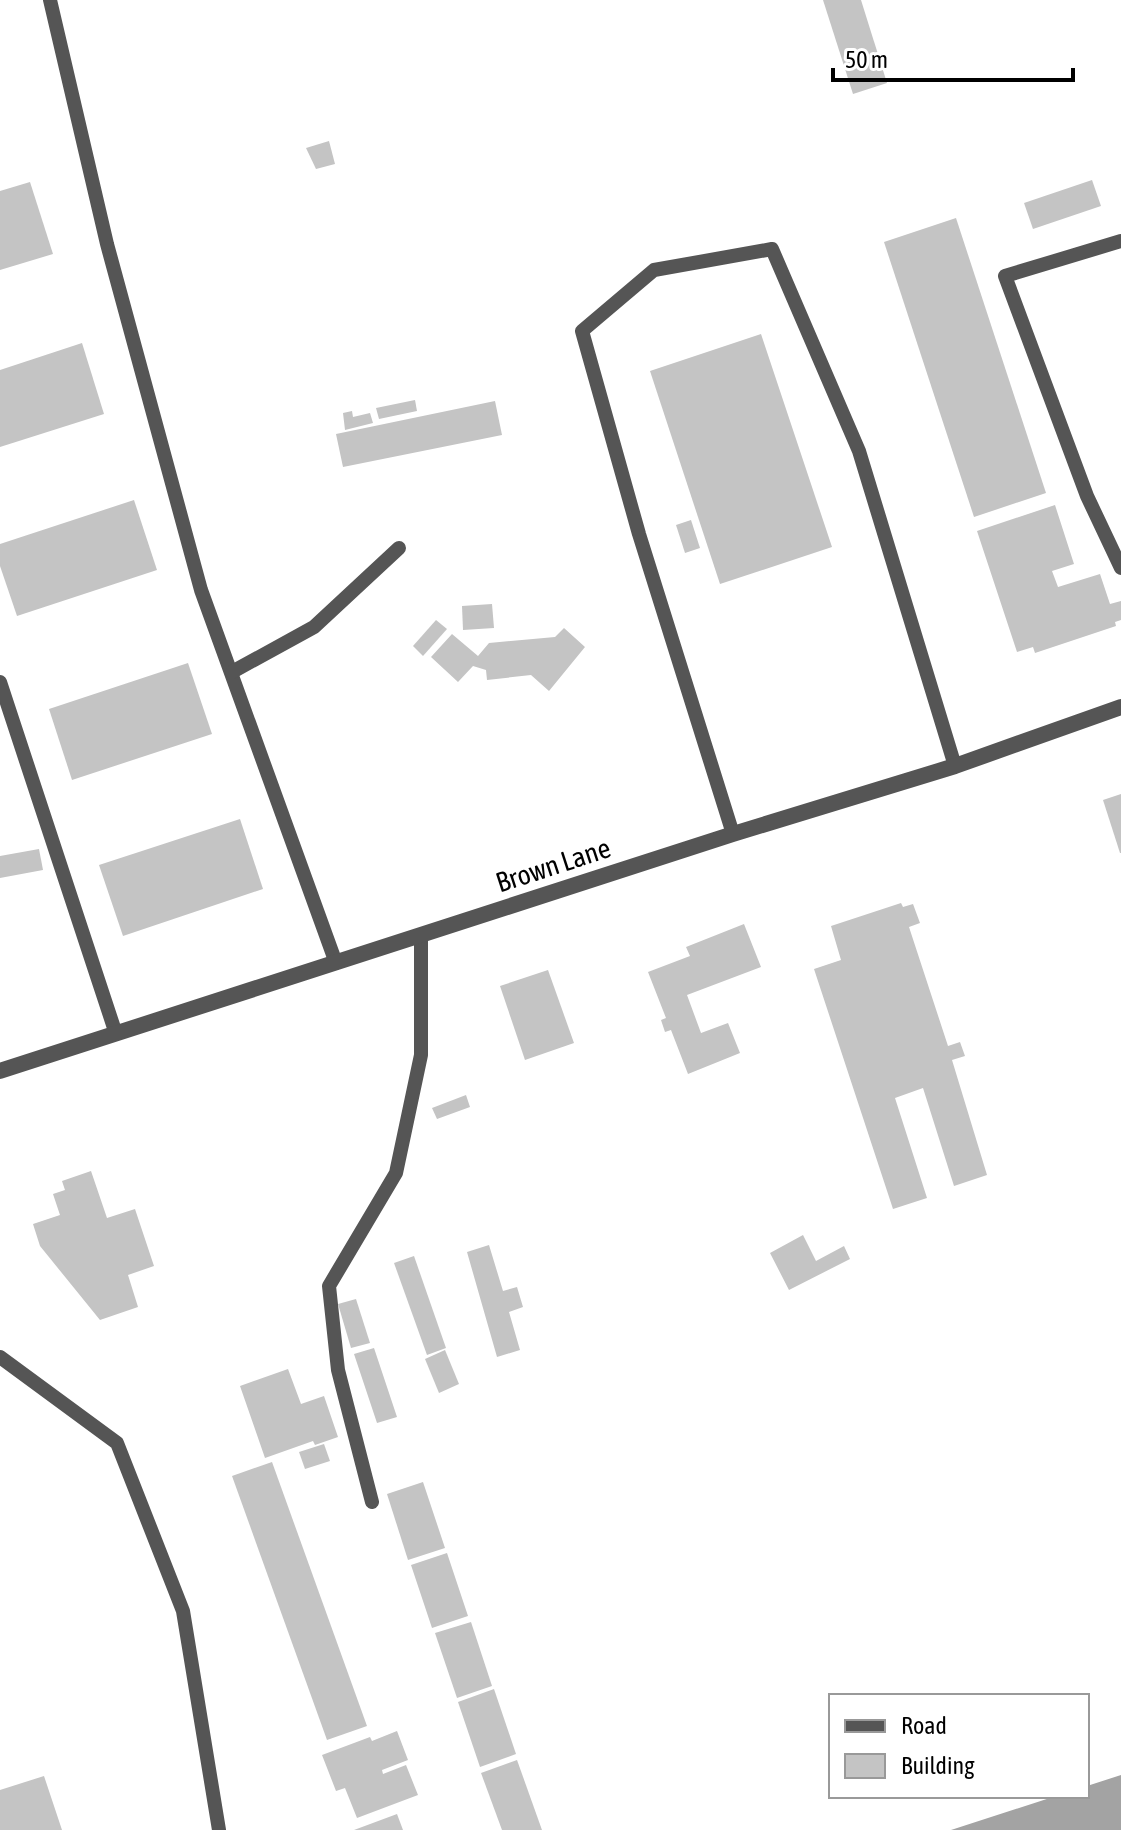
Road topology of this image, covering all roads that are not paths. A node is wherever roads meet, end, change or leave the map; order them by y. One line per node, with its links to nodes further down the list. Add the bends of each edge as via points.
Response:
1 (50, 0): 5 (lane, via 107,244 201,590)
2 (1121, 241): 4 (lane, via 1005,276 1087,496)
3 (399, 548): 5 (lane, via 314,627)
4 (1121, 568)
5 (232, 672): 11 (lane)
6 (0, 682): 12 (lane)
7 (1121, 707): 8 (street, Brown Lane)
8 (955, 766): 9 (street, Brown Lane); 9 (lane, via 859,451 772,249 654,270 582,331)
9 (733, 834): 10 (street, Brown Lane)
10 (421, 935): 11 (street, Brown Lane); 15 (lane, via 421,1055 396,1173 329,1286 338,1370)
11 (336, 963): 12 (street, Brown Lane)
12 (116, 1034): 13 (street, Brown Lane)
13 (0, 1071)
14 (0, 1357): 16 (lane, via 117,1443 183,1611)
15 (372, 1502)
16 (219, 1830)

